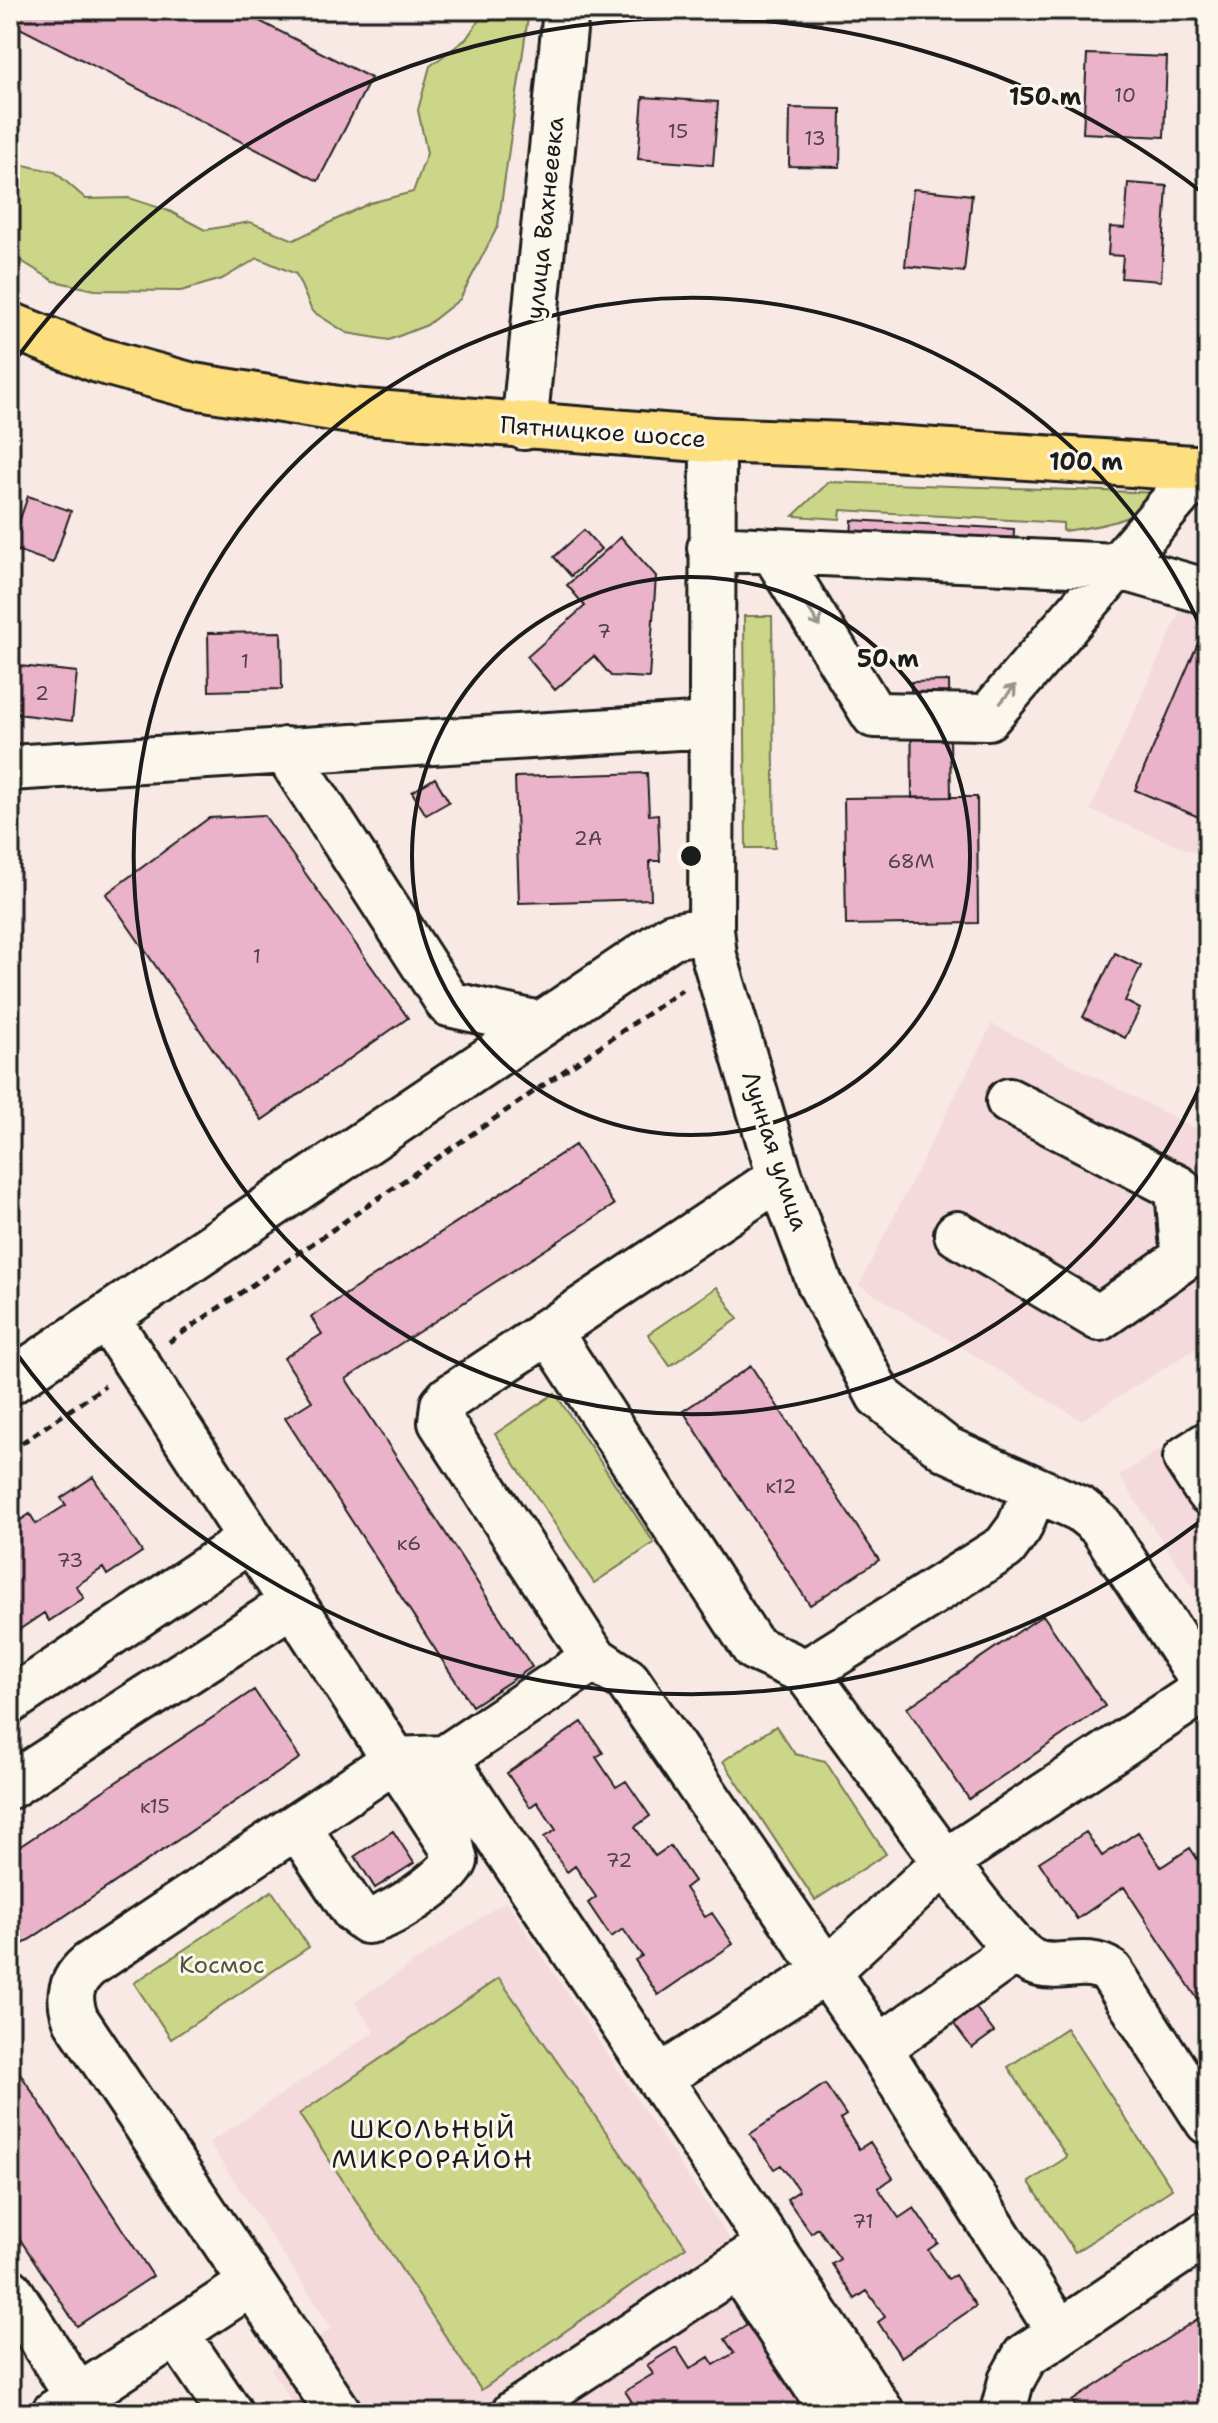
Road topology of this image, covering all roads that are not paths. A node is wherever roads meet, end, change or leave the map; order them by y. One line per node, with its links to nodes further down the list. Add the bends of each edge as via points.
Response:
1 (566, 10): 3 (street, улица Вахнеевка)
2 (10, 325): 3 (main road, Пятницкое шоссе, via 98,360 193,386 351,411)
3 (524, 427): 4 (main road, Пятницкое шоссе)
4 (713, 440): 5 (main road, Пятницкое шоссе); 7 (street, Лунная улица)
5 (1208, 469)
6 (1208, 476): 9 (street, via 1182,491)
7 (710, 548): 8 (street); 11 (street, Лунная улица)
8 (773, 551): 9 (street); 9 (street, one-way to 9, via 874,715 988,717)
9 (1117, 566): 10 (street)
10 (1208, 592)
11 (711, 725): 12 (street); 14 (street, Лунная улица)
12 (285, 750): 13 (street); 15 (street, via 449,1004)
13 (10, 768)
14 (711, 929): 15 (street, via 672,936); 17 (street, Лунная улица, via 714,956)
15 (539, 1024): 20 (street)
16 (1009, 1101): 19 (street, via 1178,1188 1182,1238)
17 (780, 1177): 21 (street); 24 (street, Лунная улица, via 820,1284 879,1396 946,1449)
18 (957, 1234): 19 (street, via 1099,1318)
19 (1200, 1247)
20 (107, 1318): 22 (street); 26 (street)
21 (548, 1330): 28 (street, via 449,1398 441,1422); 29 (street, via 754,1648)
22 (10, 1382)
23 (1208, 1444): 25 (street, via 1186,1458)
24 (1035, 1489): 29 (street, via 1005,1547); 30 (street, Лунная улица, via 1080,1509 1101,1526)
25 (1208, 1492)
26 (251, 1539): 27 (street); 31 (street)
27 (293, 1603): 33 (street); 34 (street)
28 (594, 1658): 32 (street); 38 (street, via 627,1680)
29 (806, 1672): 36 (street)
30 (1208, 1688): 36 (street)
31 (10, 1701)
32 (445, 1758): 33 (street); 40 (street)
33 (395, 1760): 35 (street); 35 (street, via 451,1845 455,1861 446,1875 396,1909 375,1921 360,1917)
34 (10, 1786)
35 (297, 1826): 44 (street, via 89,1965 70,1991 76,2020)
36 (945, 1862): 37 (street); 38 (street)
37 (1017, 1949): 39 (street); 41 (street, via 1032,1961 1099,1963 1111,1972)
38 (827, 1971): 39 (street); 40 (street)
39 (879, 2048): 46 (street)
40 (659, 2078): 43 (street)
41 (1208, 2122)
42 (1208, 2233): 46 (street)
43 (754, 2255): 52 (street); 53 (street); 54 (street)
44 (252, 2283): 47 (street); 51 (street)
45 (10, 2291): 48 (street)
46 (1059, 2332): 49 (street, via 1025,2356)
47 (176, 2333): 48 (street); 50 (street)
48 (66, 2405)
49 (1002, 2411)
50 (230, 2413)
51 (339, 2413)
52 (514, 2413)
53 (834, 2413)
54 (882, 2413)

